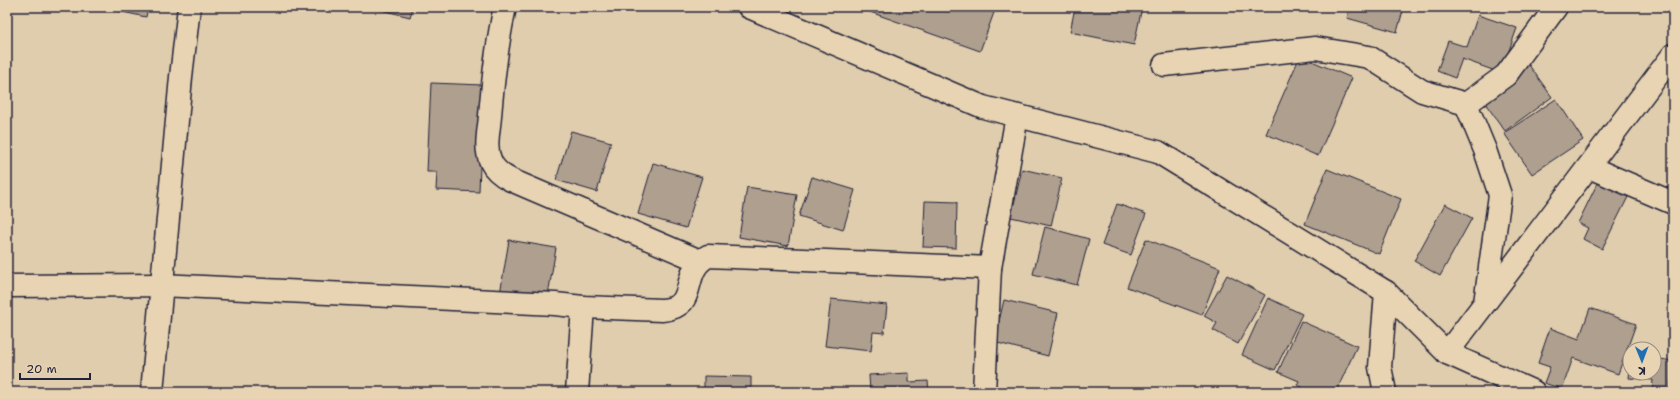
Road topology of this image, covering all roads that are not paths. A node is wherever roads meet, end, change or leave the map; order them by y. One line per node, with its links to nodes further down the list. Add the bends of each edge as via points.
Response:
1 (190, 7): 13 (street, via 180,77)
2 (505, 7): 11 (street, via 494,69 487,147 495,169 511,180)
3 (749, 7): 8 (street, via 983,107)
4 (1556, 7): 7 (street, via 1506,75)
5 (1673, 55): 9 (street)
6 (1164, 65): 7 (street, via 1316,48 1369,57 1422,91)
7 (1466, 104): 16 (street, via 1500,195)
8 (1017, 116): 12 (street); 15 (street, via 1158,152)
9 (1589, 167): 10 (street); 16 (street)
10 (1673, 203)
11 (700, 261): 12 (street, via 708,256 721,256); 17 (street, via 694,268 684,300 671,309)
12 (990, 268): 21 (street)
13 (161, 285): 14 (street); 17 (street); 19 (street)
14 (7, 286)
15 (1386, 292): 18 (street); 22 (street, via 1380,368)
16 (1485, 303): 18 (street)
17 (584, 307): 20 (street)
18 (1447, 353): 23 (street)
19 (152, 392)
20 (577, 392)
21 (984, 392)
22 (1385, 392)
23 (1534, 392)

